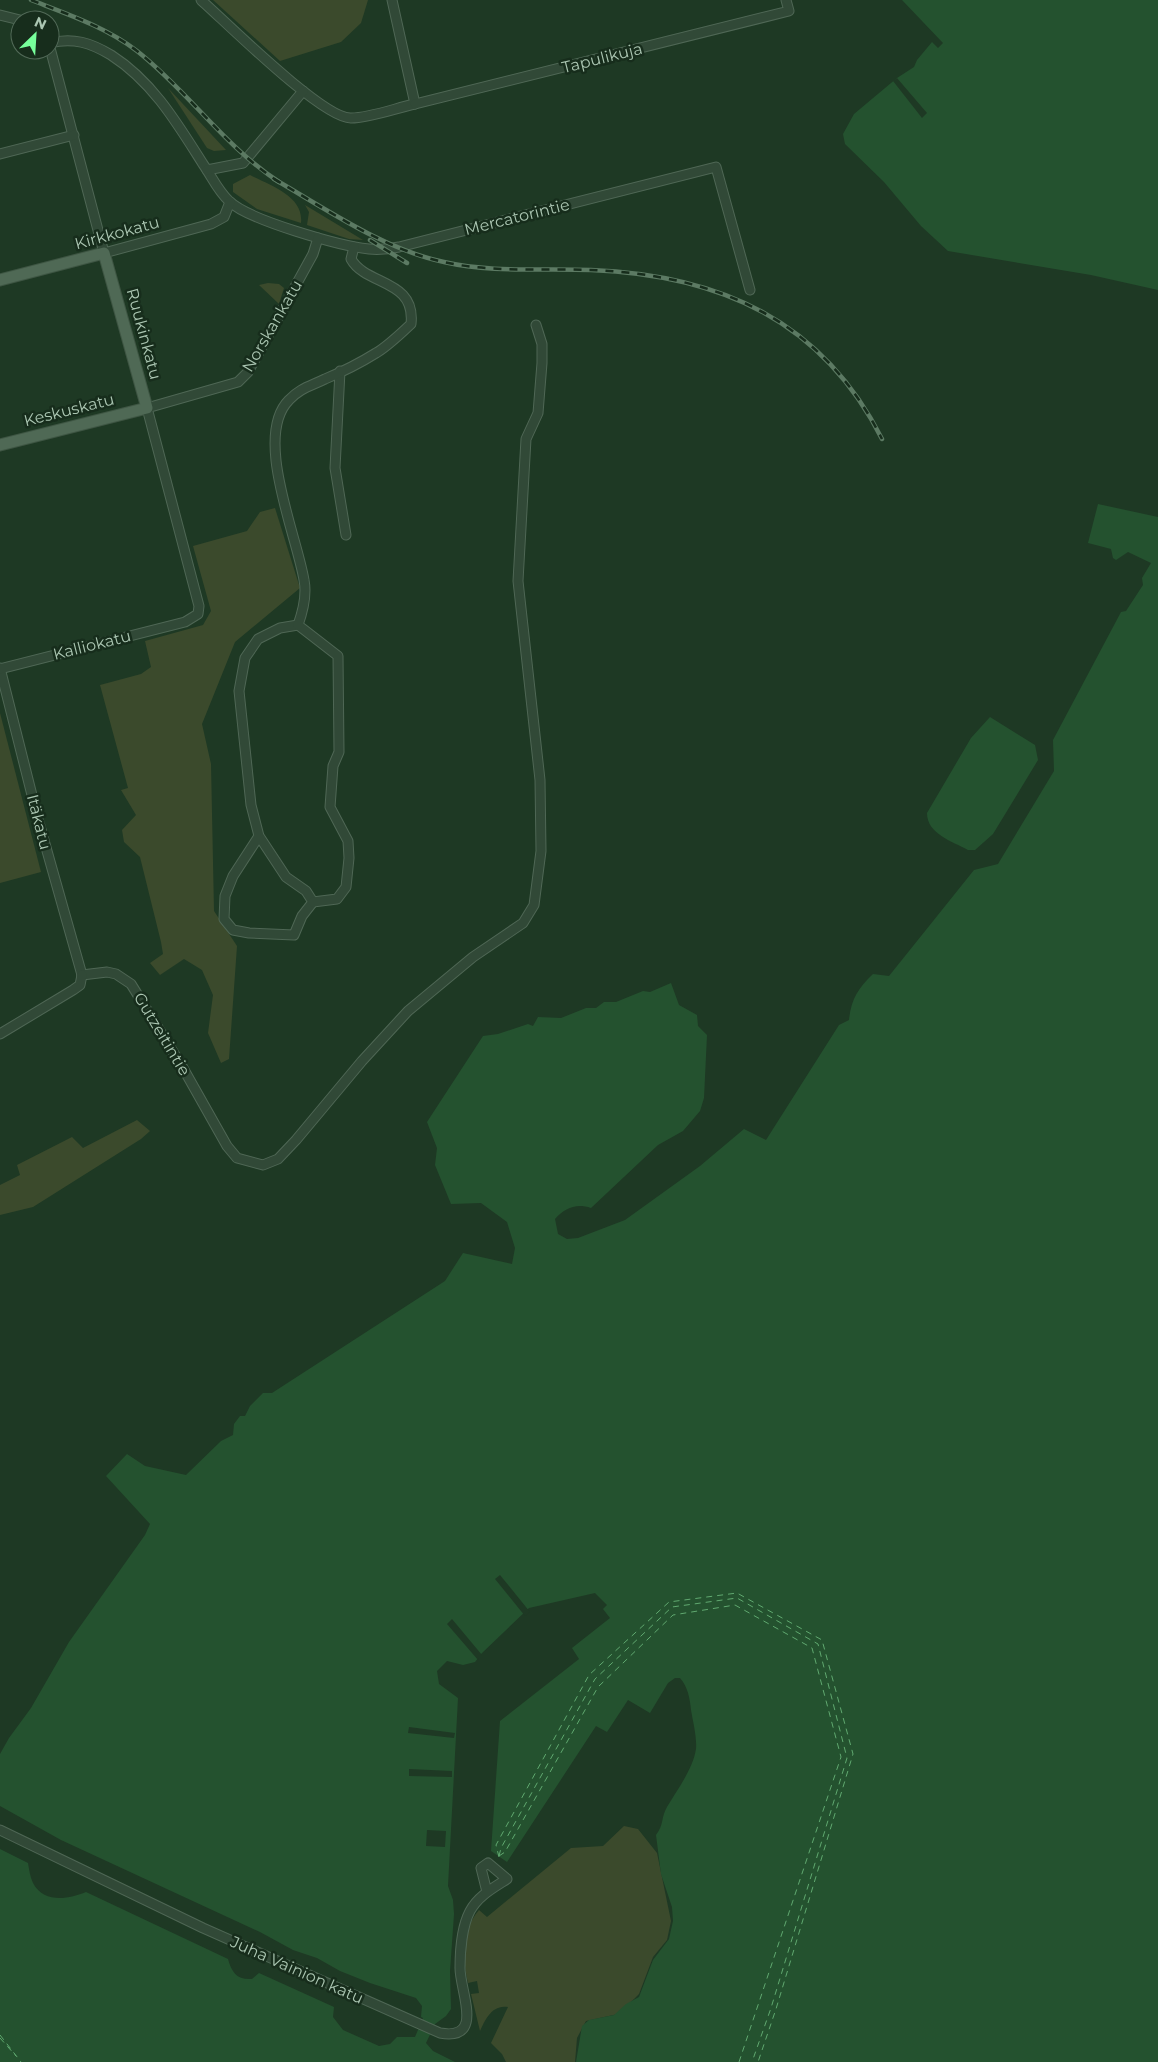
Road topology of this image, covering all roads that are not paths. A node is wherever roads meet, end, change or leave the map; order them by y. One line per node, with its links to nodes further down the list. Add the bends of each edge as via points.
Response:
1 (201, 0): 6 (street, Tapulikuja)
2 (392, 0): 7 (street)
3 (786, 0): 7 (street, Tapulikuja, via 789,11)
4 (60, 42): 10 (street, via 81,41 126,65 156,94)
5 (53, 60): 8 (street, Ruukinkatu)
6 (303, 91): 7 (street, Tapulikuja, via 333,113 350,118); 10 (street, via 243,163)
7 (415, 104)
8 (74, 135): 9 (street); 14 (street, Ruukinkatu)
9 (0, 154)
10 (208, 170): 11 (street, Mercatorintie)
11 (230, 202): 12 (street, Mercatorintie, via 250,214); 14 (street, Kirkkokatu, via 224,217 211,224)
12 (318, 238): 13 (street, Mercatorintie); 19 (street, Norskankatu, via 313,254 248,372 238,382)
13 (354, 247): 16 (street, Mercatorintie, via 385,249 416,243 716,167); 18 (street, via 351,259 355,266 409,300 413,312 411,324 377,352)
14 (104, 253): 15 (main road, Kirkkokatu); 19 (main road, Ruukinkatu)
15 (0, 280)
16 (750, 290)
17 (536, 325): 27 (street, Gutzeitintie, via 542,344 542,363 538,413 526,439 518,580 540,780 541,851 534,906 523,923 473,957 408,1011 278,1159 263,1164 246,1162 227,1146 136,990 116,974)
18 (340, 372): 21 (street, via 335,468); 23 (street, via 299,389 286,402 277,424 278,478 305,582 304,609)
19 (147, 408): 20 (main road, Keskuskatu); 22 (street, Ruukinkatu, via 199,606 198,614)
20 (0, 445)
21 (346, 534)
22 (185, 622): 24 (street, Kalliokatu)
23 (298, 625): 25 (street, via 280,628 258,639 245,658 242,674 239,691 251,805); 26 (street, via 338,656 340,752 333,766 330,807 348,841 349,858 346,887 336,899)
24 (0, 668): 27 (street, Itäkatu, via 40,828)
25 (259, 836): 26 (street, via 286,877 306,891); 26 (street, via 224,896 224,919 233,930 294,935 302,916)
26 (313, 902)
27 (82, 975): 28 (street, via 80,984 73,990)
28 (0, 1034)
29 (0, 1830): 30 (street, Juha Vainion katu, via 203,1928 453,2036 467,2022 460,1969 466,1922)
30 (486, 1892)

